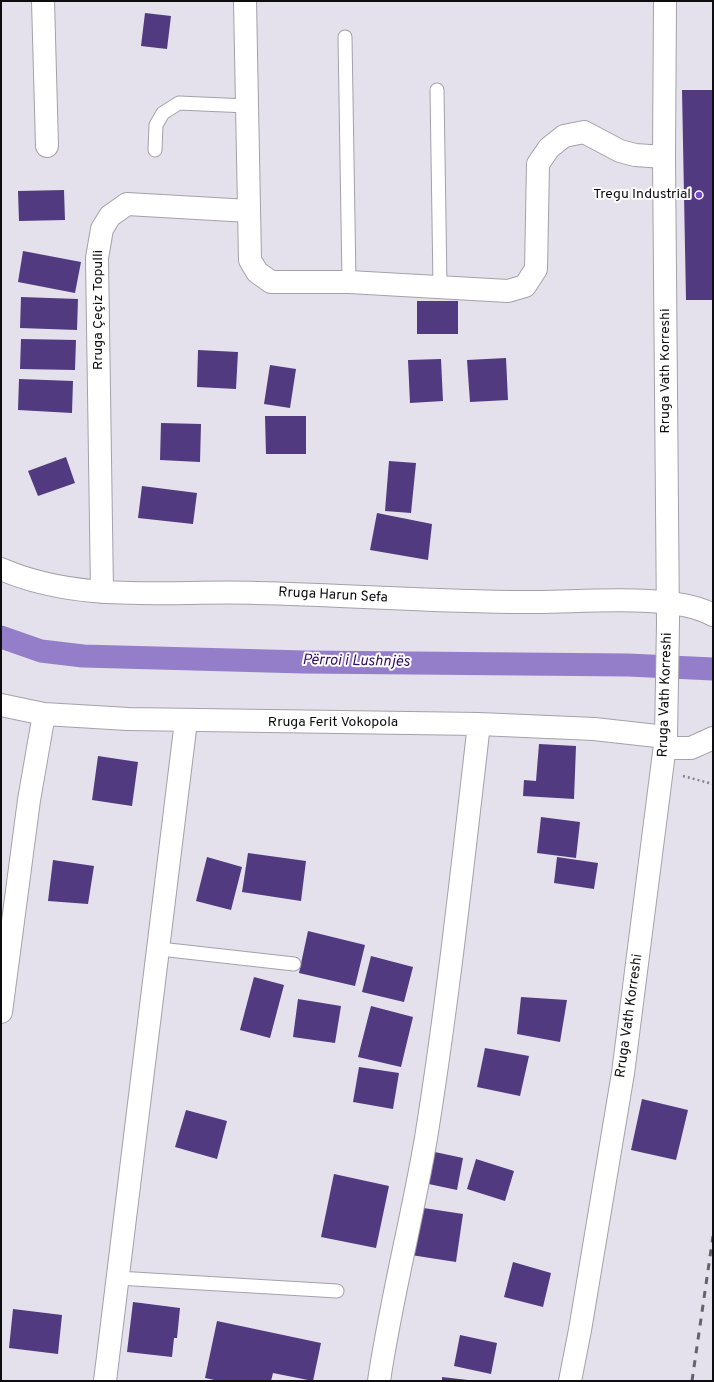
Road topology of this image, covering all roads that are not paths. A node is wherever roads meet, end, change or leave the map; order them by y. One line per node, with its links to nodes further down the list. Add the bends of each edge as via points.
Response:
1 (43, 1): 7 (street)
2 (245, 1): 6 (street)
3 (665, 1): 9 (street, Rruga Vath Korreshi)
4 (345, 37): 11 (lane)
5 (437, 90): 12 (lane)
6 (247, 106): 8 (lane, via 179,103 163,113 156,125); 10 (street)
7 (47, 146)
8 (155, 150)
9 (664, 157): 12 (street, via 628,153 584,132 564,136 549,148 538,164 536,269 525,286 508,291); 15 (street, Rruga Vath Korreshi)
10 (249, 211): 11 (street, via 250,260 257,272 271,282); 14 (street, Rruga Çeçiz Topulli, via 127,204 110,216 102,229 97,258)
11 (349, 282): 12 (street)
12 (440, 286)
13 (1, 569): 14 (street, Rruga Harun Sefa, via 51,586)
14 (102, 592): 15 (street, Rruga Harun Sefa, via 254,592)
15 (668, 613): 16 (street, Rruga Harun Sefa, via 699,608); 21 (street, Rruga Vath Korreshi)
16 (713, 615)
17 (1, 705): 18 (street, Rruga Ferit Vokopola)
18 (44, 714): 19 (street, Rruga Ferit Vokopola); 25 (street, via 29,800)
19 (186, 721): 20 (street, Rruga Ferit Vokopola); 23 (street)
20 (479, 724): 21 (street, Rruga Ferit Vokopola); 29 (street, via 426,1139 388,1324)
21 (666, 734): 22 (street, Rruga Ferit Vokopola, via 691,748); 30 (street, Rruga Vath Korreshi, via 623,1073)
22 (713, 738)
23 (160, 948): 24 (lane); 26 (street)
24 (294, 964)
25 (1, 1012)
26 (117, 1278): 27 (lane); 28 (street)
27 (337, 1291)
28 (105, 1381)
29 (379, 1381)
30 (570, 1381)

